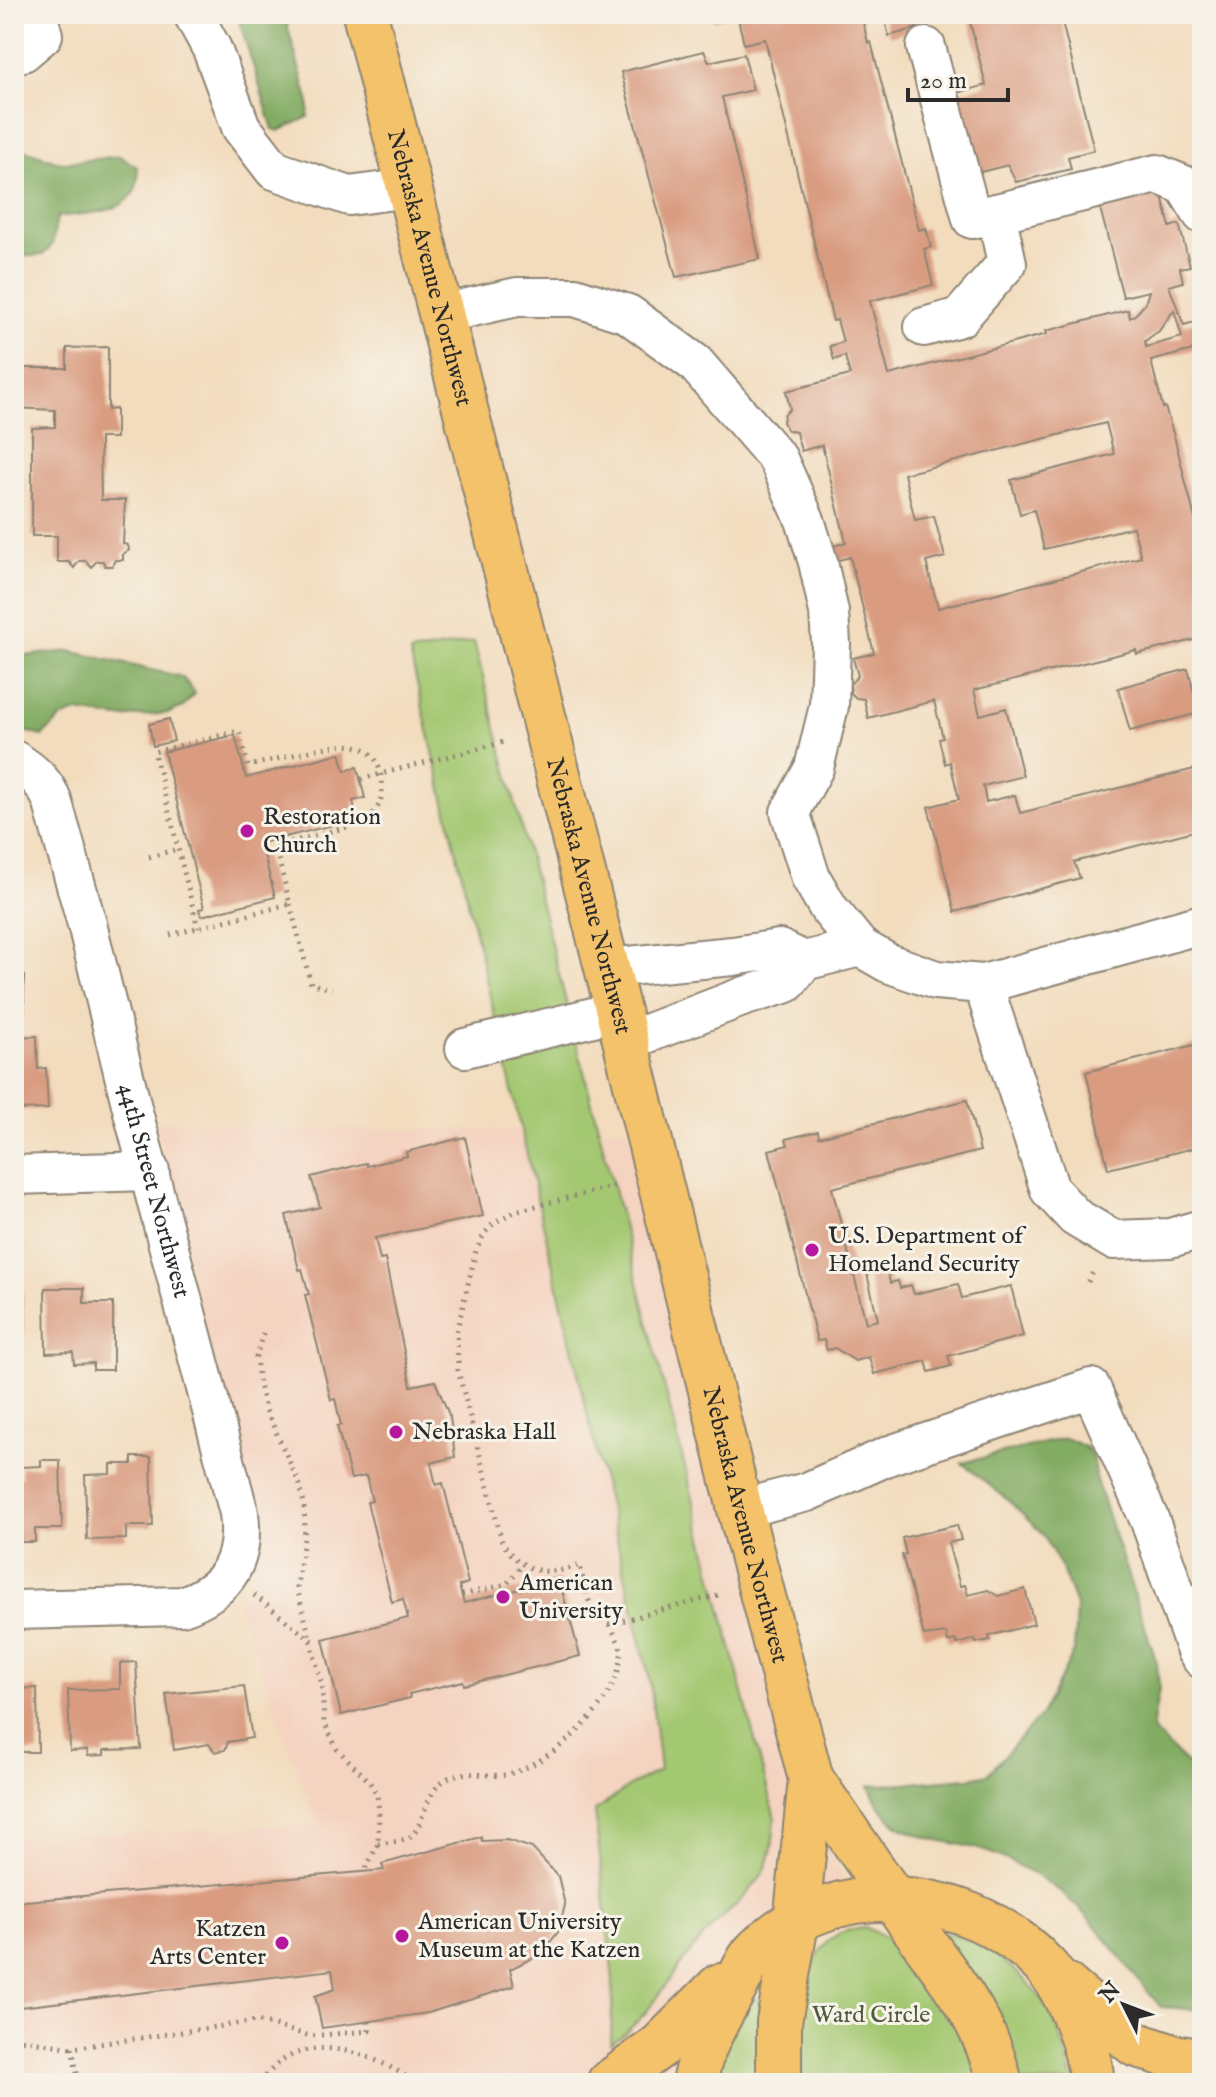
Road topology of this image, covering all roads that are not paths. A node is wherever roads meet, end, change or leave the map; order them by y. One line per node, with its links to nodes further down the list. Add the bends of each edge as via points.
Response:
1 (37, 14): 5 (street, via 43,35)
2 (193, 14): 6 (street, via 241,127 274,170 349,196)
3 (365, 14): 6 (main road, Nebraska Avenue Northwest)
4 (926, 47): 7 (street, via 972,219)
5 (14, 54)
6 (409, 188): 9 (main road, Nebraska Avenue Northwest)
7 (996, 213): 8 (street, via 1157,174 1184,185); 10 (street, via 1007,263 960,317)
8 (1202, 214)
9 (441, 314): 13 (street, via 517,297 575,297 628,314 695,363 778,459 818,562 831,644 829,706 814,768 790,812 811,878); 15 (main road, Nebraska Avenue Northwest)
10 (924, 327)
11 (23, 765): 19 (street, 44th Street Northwest, via 52,800)
12 (1202, 924): 16 (street)
13 (860, 947): 14 (street); 16 (street, via 936,980)
14 (804, 961): 15 (street, via 779,949); 17 (street, via 787,983)
15 (607, 968): 17 (main road, Nebraska Avenue Northwest)
16 (983, 984): 21 (street, via 1050,1190 1075,1217 1113,1240 1170,1238)
17 (622, 1027): 18 (street); 22 (main road, Nebraska Avenue Northwest)
18 (465, 1048)
19 (150, 1171): 20 (street); 23 (street, 44th Street Northwest, via 241,1546 218,1588 182,1606)
20 (14, 1175)
21 (1202, 1229)
22 (740, 1509): 24 (street, via 807,1492 890,1455 1091,1388 1150,1521); 25 (main road, Nebraska Avenue Northwest)
23 (14, 1610)
24 (1202, 1659)
25 (811, 1779): 26 (main road, Nebraska Avenue Northwest); 27 (main road, Nebraska Avenue Northwest)
26 (894, 1900): 27 (main road, via 848,1901); 29 (main road, via 972,1915 1019,1942); 34 (main road, Nebraska Avenue Northwest, via 959,1988 988,2045)
27 (796, 1923): 28 (main road); 33 (main road, Nebraska Avenue Northwest, via 779,2022)
28 (753, 1954): 31 (main road, via 660,2046); 32 (main road, via 708,2036)
29 (1048, 1969): 30 (main road, via 1135,2044); 35 (main road, via 1077,2026)
30 (1202, 2061)
31 (609, 2083)
32 (694, 2083)
33 (779, 2083)
34 (1000, 2083)
35 (1092, 2083)

